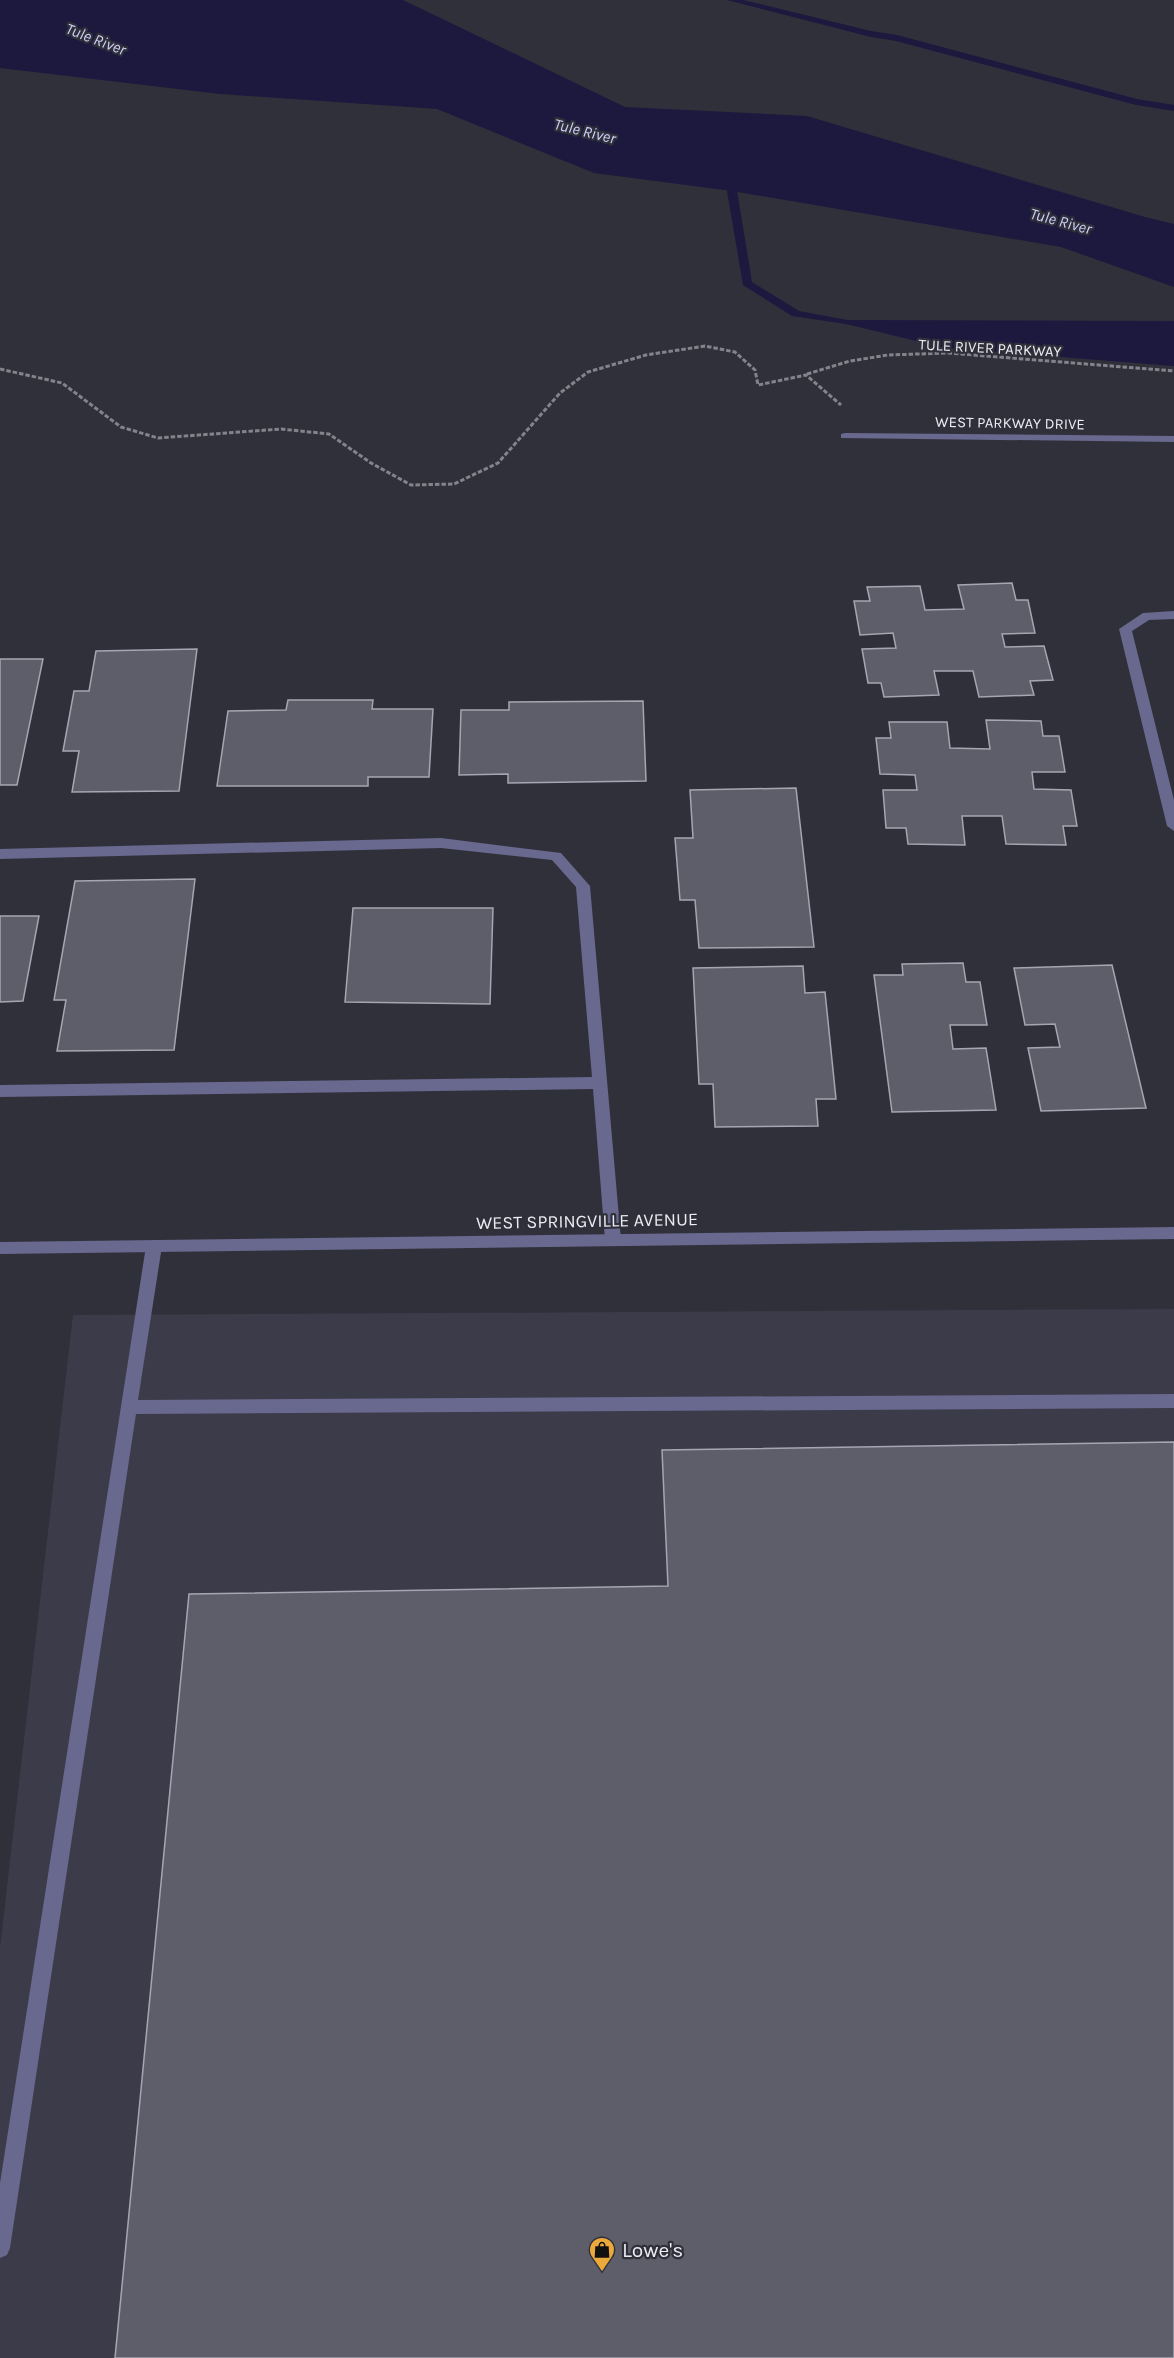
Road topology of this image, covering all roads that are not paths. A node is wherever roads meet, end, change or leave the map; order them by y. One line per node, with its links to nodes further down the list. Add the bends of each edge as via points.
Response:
1 (845, 436): 2 (street, WEST PARKWAY DRIVE)
2 (1174, 440)
3 (1174, 615): 4 (street, via 1147,616 1125,629)
4 (1174, 826)
5 (0, 854): 6 (street, via 441,843 556,856 583,886)
6 (599, 1083): 7 (street); 9 (street)
7 (0, 1091)
8 (1174, 1233): 9 (street, WEST SPRINGVILLE AVENUE)
9 (613, 1240): 10 (street, WEST SPRINGVILLE AVENUE)
10 (154, 1246): 11 (street, WEST SPRINGVILLE AVENUE); 13 (street)
11 (0, 1248)
12 (1174, 1401): 13 (street)
13 (129, 1407): 14 (street)
14 (0, 2247)

